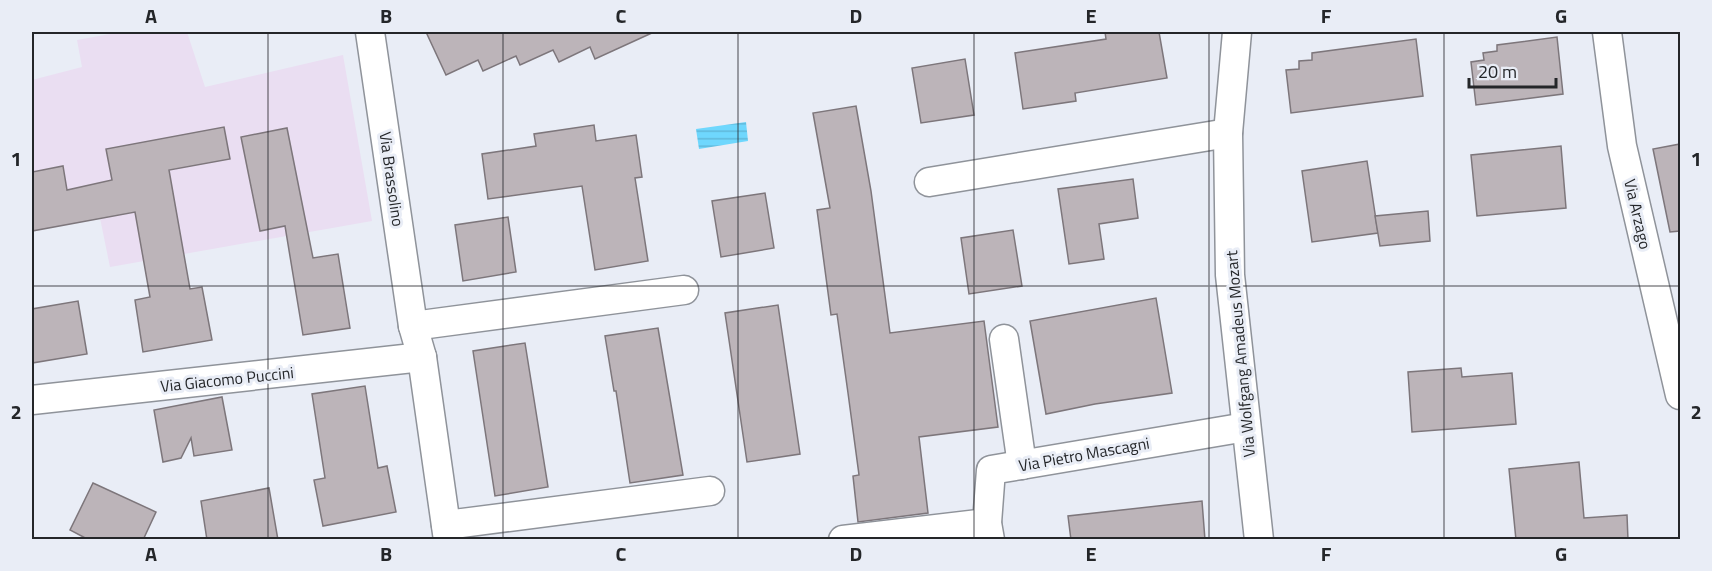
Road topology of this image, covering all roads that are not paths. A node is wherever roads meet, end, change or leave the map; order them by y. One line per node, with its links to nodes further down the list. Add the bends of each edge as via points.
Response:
1 (370, 32): 7 (street, Via Brassolino)
2 (1237, 32): 4 (street, Via Wolfgang Amadeus Mozart)
3 (1606, 32): 10 (street, Via Arzago, via 1622,146)
4 (1228, 133): 5 (street); 12 (street, Via Wolfgang Amadeus Mozart, via 1230,275)
5 (929, 182)
6 (684, 290): 7 (street)
7 (414, 326): 9 (street, Via Brassolino)
8 (1004, 339): 13 (street)
9 (422, 357): 11 (street, Via Giacomo Puccini); 16 (street, Via Brassolino)
10 (1680, 395)
11 (32, 400)
12 (1246, 427): 13 (street, Via Pietro Mascagni); 18 (street, Via Wolfgang Amadeus Mozart)
13 (1022, 465): 15 (street, Via Pietro Mascagni, via 991,470)
14 (710, 491): 16 (street, Via Brassolino)
15 (988, 531): 17 (street)
16 (447, 532)
17 (843, 540)
18 (1259, 540)

